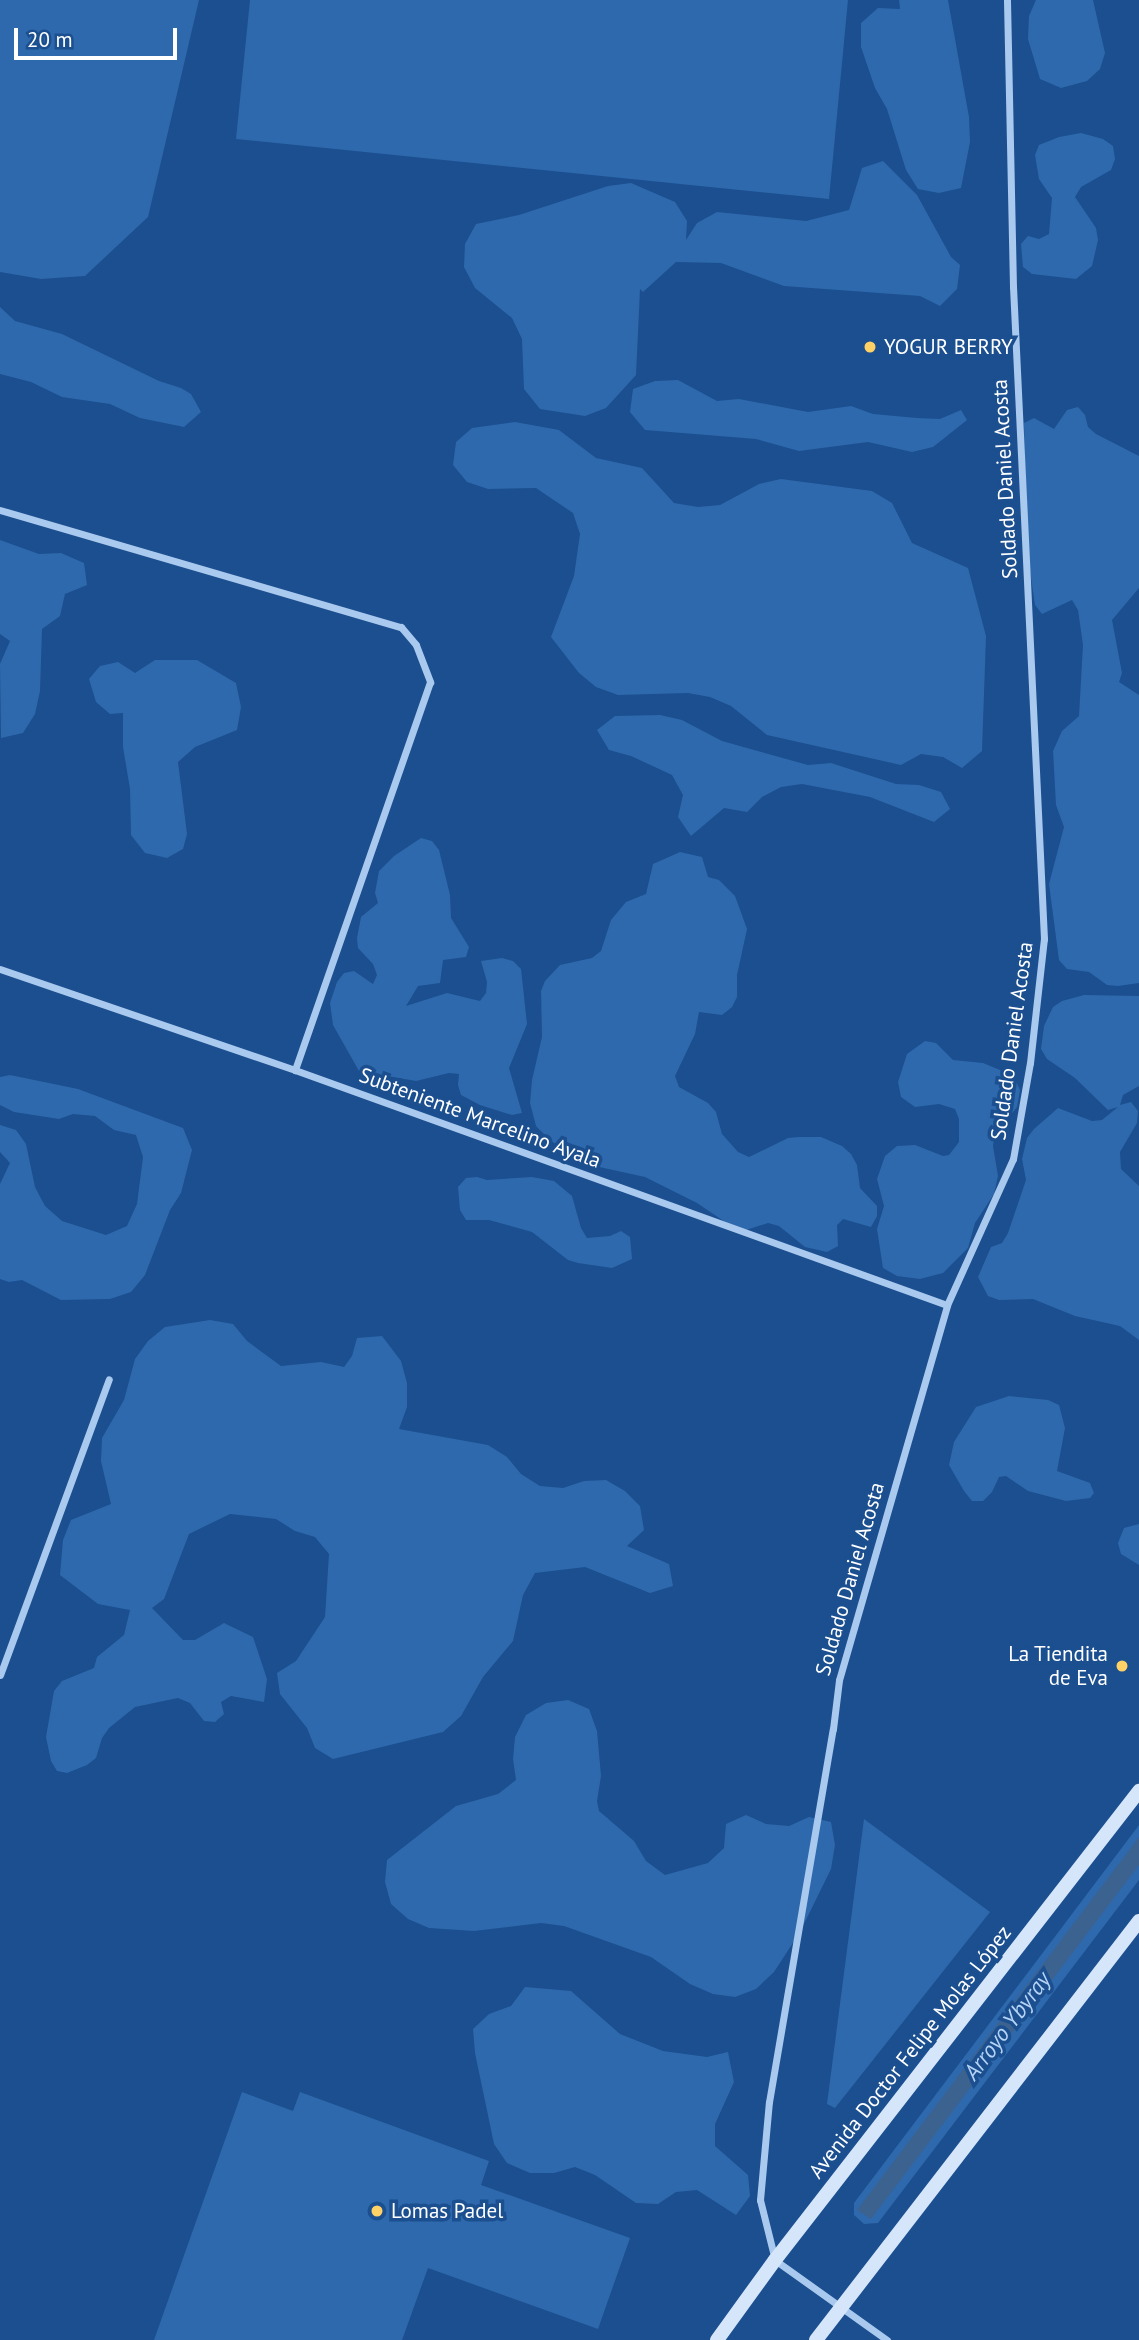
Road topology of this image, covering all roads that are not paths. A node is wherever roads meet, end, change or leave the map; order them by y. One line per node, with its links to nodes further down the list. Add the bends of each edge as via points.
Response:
1 (1007, 0): 5 (street, Soldado Daniel Acosta, via 1013,287 1044,939 1013,1159)
2 (0, 510): 4 (street, via 401,627 416,645 430,682)
3 (0, 969): 4 (street, Subteniente Marcelino Ayala)
4 (295, 1070): 5 (street, Subteniente Marcelino Ayala)
5 (947, 1305): 10 (street, Soldado Daniel Acosta, via 839,1680 769,2102 760,2200)
6 (109, 1378): 7 (street)
7 (0, 1675)
8 (1139, 1791): 10 (main road, Avenida Doctor Felipe Molas López)
9 (1139, 1922): 11 (main road)
10 (775, 2260): 11 (street); 12 (main road, Avenida Doctor Felipe Molas López)
11 (842, 2306): 13 (main road); 14 (street)
12 (717, 2340)
13 (816, 2340)
14 (887, 2340)

